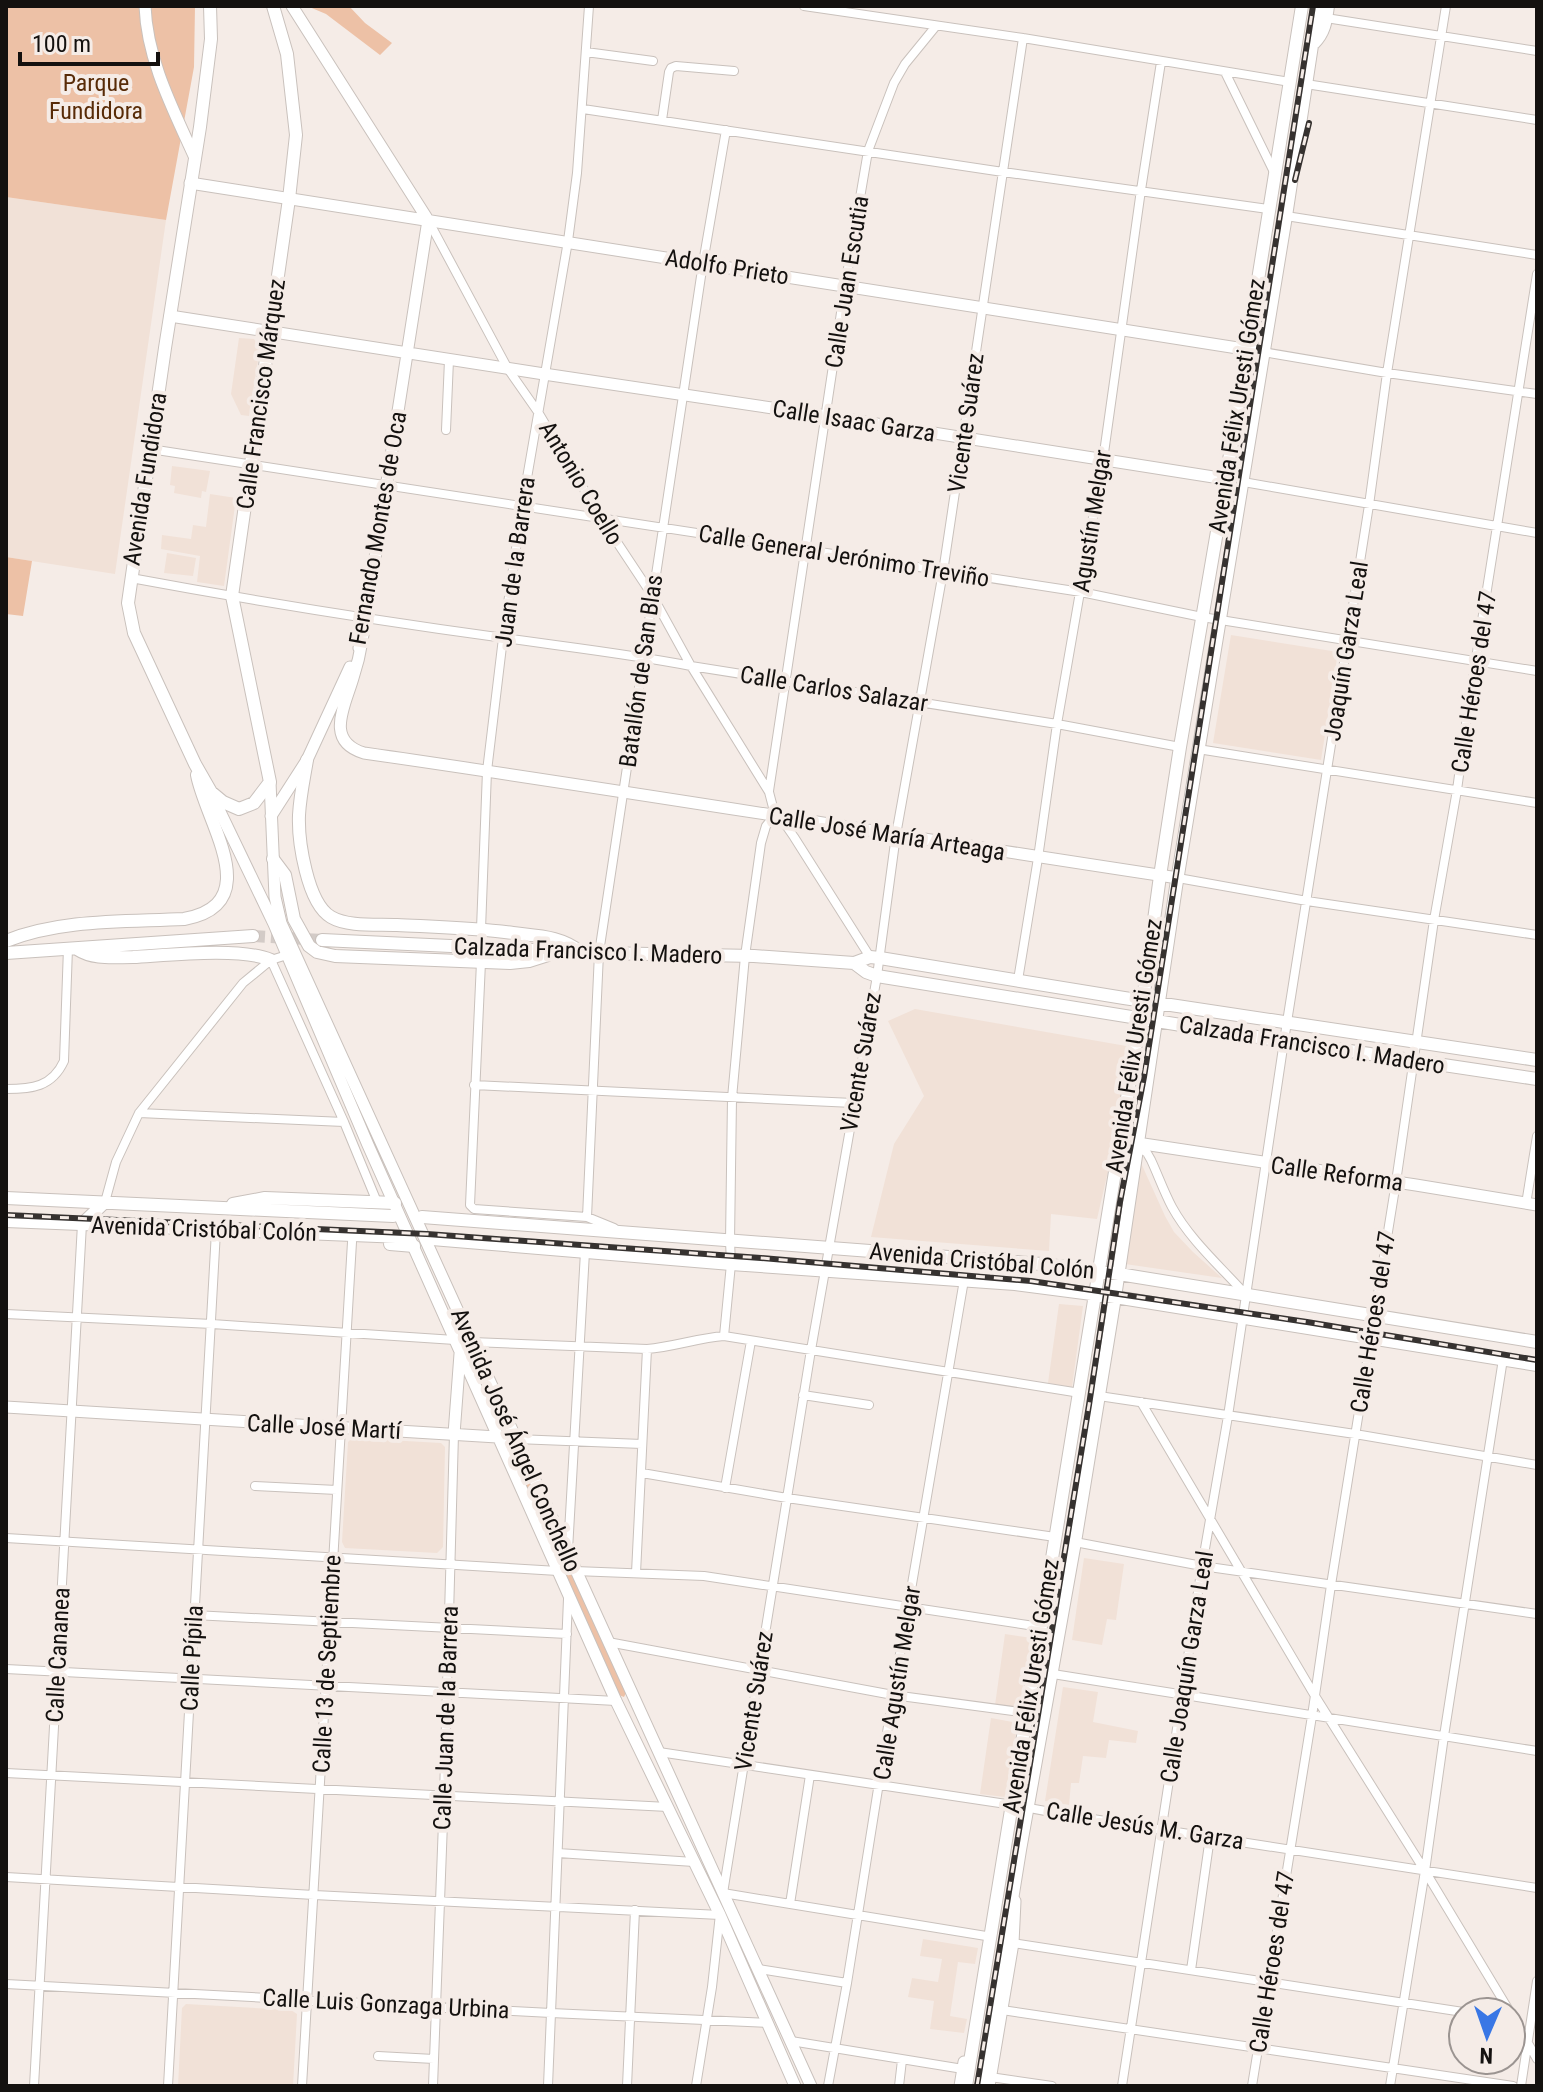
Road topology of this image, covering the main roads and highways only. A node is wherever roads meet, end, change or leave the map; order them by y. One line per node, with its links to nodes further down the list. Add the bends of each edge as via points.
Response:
1 (210, 6): 8 (main road, Avenida Fundidora)
2 (219, 6): 8 (main road)
3 (273, 6): 13 (main road, Calle Francisco Márquez, via 287,54 296,135 232,596 270,782 245,808 229,806)
4 (1294, 6): 9 (main road)
5 (1302, 6): 9 (main road, Avenida Félix Uresti Gómez)
6 (1318, 6): 10 (main road, Avenida Félix Uresti Gómez)
7 (1327, 12): 10 (main road, via 1321,35)
8 (211, 39): 12 (main road, Avenida Fundidora, via 128,603 134,633)
9 (1296, 43): 24 (main road, Avenida Félix Uresti Gómez)
10 (1312, 45): 25 (main road, Avenida Félix Uresti Gómez)
11 (307, 760): 21 (main road, via 299,819 307,878 330,917 562,940)
12 (195, 764): 13 (main road, Avenida Fundidora); 17 (main road, via 200,792 226,858 226,888 219,901 197,917 73,925)
13 (211, 792)
14 (273, 859): 19 (main road, via 285,875 294,919 317,952 519,963)
15 (253, 936): 18 (main road)
16 (322, 940): 19 (main road, Calzada Francisco I. Madero)
17 (6, 941)
18 (72, 948): 20 (main road); 22 (main road, via 105,957 224,953)
19 (559, 952): 21 (main road, Calzada Francisco I. Madero)
20 (6, 953)
21 (582, 953): 23 (main road, Calzada Francisco I. Madero)
22 (271, 960)
23 (854, 963): 24 (main road, Calzada Francisco I. Madero, via 875,958); 26 (main road, Calzada Francisco I. Madero, via 877,976)
24 (1143, 1000): 25 (main road, Calzada Francisco I. Madero); 26 (main road, Avenida Félix Uresti Gómez)
25 (1159, 1003): 27 (main road, Avenida Félix Uresti Gómez); 28 (main road, Calzada Francisco I. Madero)
26 (1140, 1018): 27 (main road, Calzada Francisco I. Madero); 40 (main road, Avenida Félix Uresti Gómez)
27 (1156, 1021): 29 (main road, Calzada Francisco I. Madero); 41 (main road, Avenida Félix Uresti Gómez)
28 (1537, 1060)
29 (1537, 1079)
30 (6, 1198): 31 (main road, Avenida Cristóbal Colón)
31 (105, 1202): 32 (main road, Avenida Cristóbal Colón); 35 (main road)
32 (218, 1208): 32 (main road, Avenida Cristóbal Colón, via 265,1198 377,1202 394,1210)
33 (422, 1217): 40 (main road, Avenida Cristóbal Colón)
34 (6, 1221): 35 (main road, Avenida Cristóbal Colón)
35 (82, 1224): 36 (main road, Avenida Cristóbal Colón)
36 (216, 1231): 37 (main road, Avenida Cristóbal Colón); 39 (main road)
37 (402, 1237)
38 (431, 1242): 42 (main road, Avenida Cristóbal Colón)
39 (414, 1246)
40 (1098, 1271): 41 (main road, Avenida Cristóbal Colón); 42 (main road, Avenida Félix Uresti Gómez)
41 (1119, 1274): 43 (main road, Avenida Félix Uresti Gómez); 44 (main road, Avenida Cristóbal Colón)
42 (1095, 1294): 43 (main road, Avenida Cristóbal Colón); 47 (main road, Avenida Félix Uresti Gómez)
43 (1115, 1297): 45 (main road, Avenida Cristóbal Colón); 46 (main road, Avenida Félix Uresti Gómez, via 1014,1892)
44 (1537, 1342)
45 (1537, 1365)
46 (987, 2083)
47 (966, 2086)

